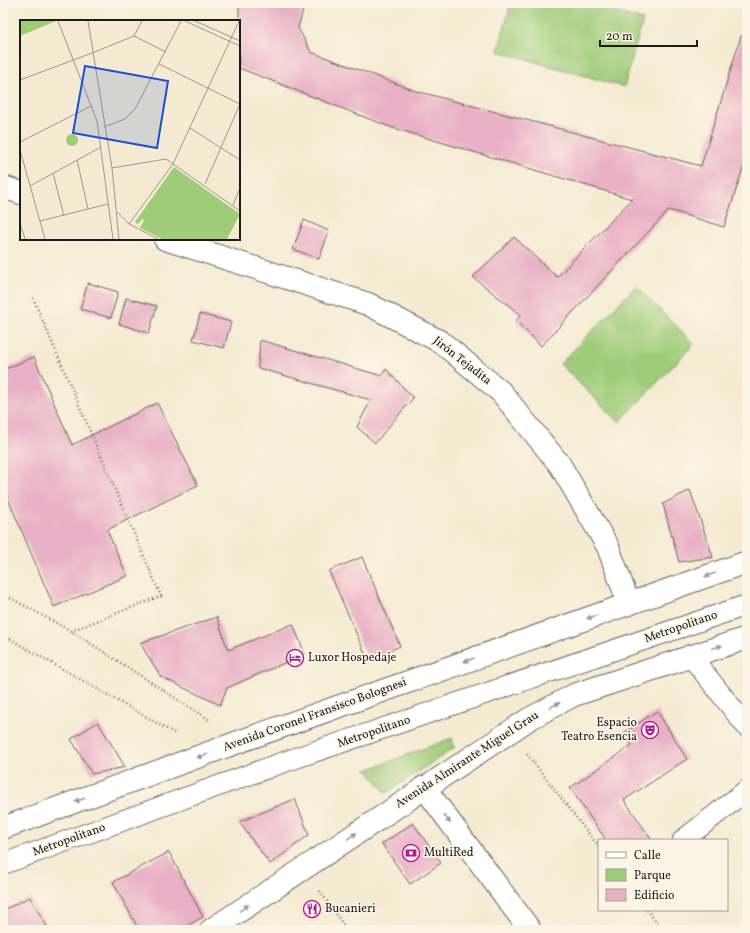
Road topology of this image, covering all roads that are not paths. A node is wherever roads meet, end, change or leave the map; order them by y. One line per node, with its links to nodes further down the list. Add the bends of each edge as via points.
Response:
1 (3, 187): 2 (main road)
2 (20, 193)
3 (168, 240): 5 (main road, Jirón Tejadita, via 368,304 442,342 501,392 560,465 608,547)
4 (747, 562): 5 (main road, Avenida Coronel Fransisco Bolognesi, one-way to 5)
5 (629, 604): 12 (main road, Avenida Coronel Fransisco Bolognesi, one-way to 12)
6 (747, 605): 14 (lane, Metropolitano, via 284,762)
7 (747, 638): 8 (main road, Avenida Almirante Miguel Grau, one-way to 7)
8 (690, 655): 9 (lane); 10 (main road, Avenida Almirante Miguel Grau, one-way to 8, via 529,719 574,695)
9 (747, 727)
10 (424, 787): 15 (main road, Avenida Almirante Miguel Grau, one-way to 10); 16 (main road, one-way to 16)
11 (747, 790): 13 (lane)
12 (3, 828)
13 (684, 839)
14 (3, 864)
15 (211, 930)
16 (530, 930)

